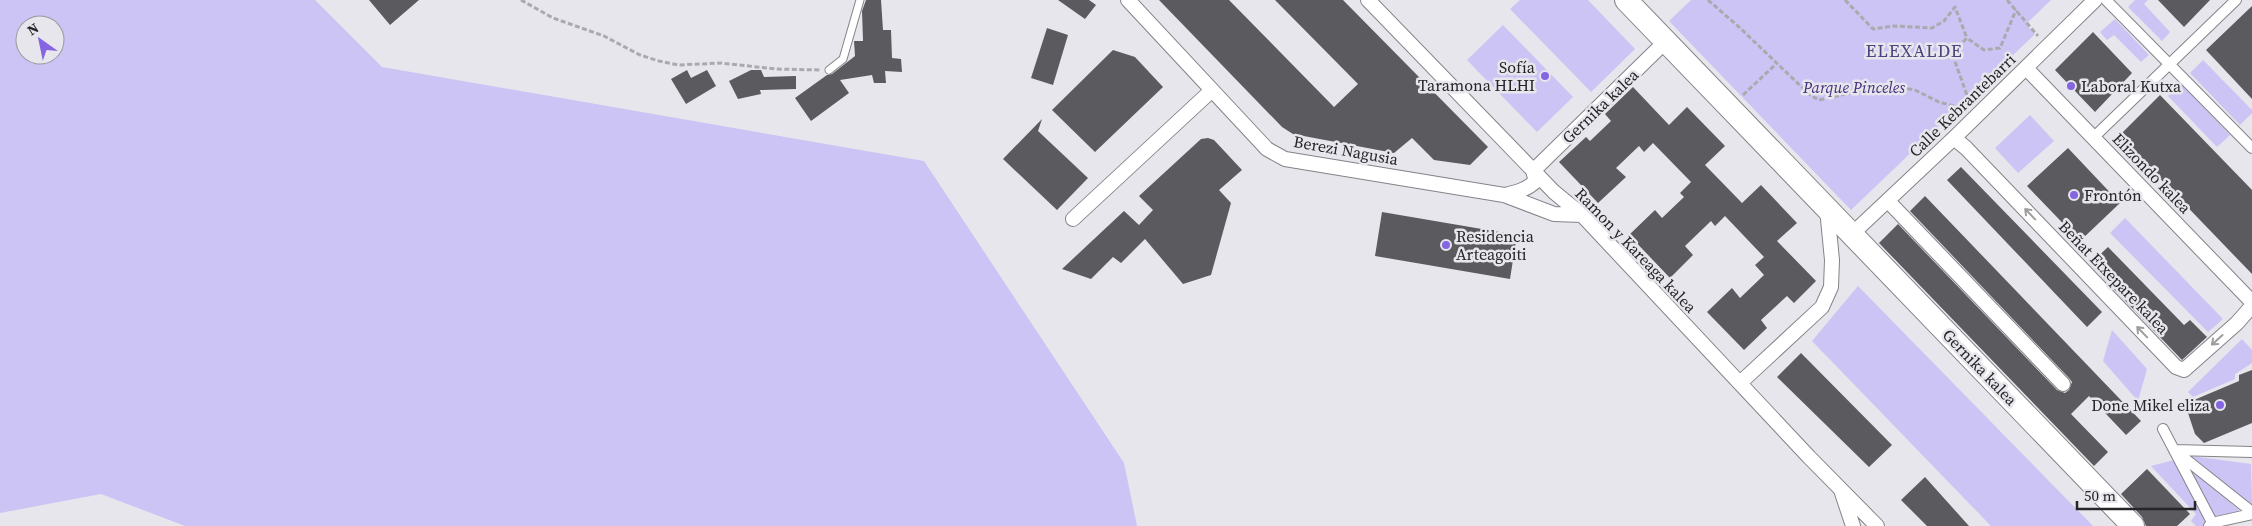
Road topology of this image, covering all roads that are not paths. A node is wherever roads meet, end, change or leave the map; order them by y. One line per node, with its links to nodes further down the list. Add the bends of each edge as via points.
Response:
1 (860, 0): 10 (lane, via 843,60)
2 (1128, 0): 11 (street, Berezi Nagusia)
3 (1368, 0): 15 (street, Ramon y Kareaga kalea)
4 (1626, 0): 7 (main road, Gernika kalea)
5 (2096, 0): 8 (street); 9 (street, Calle Kebrantebarri)
6 (2236, 0): 8 (street)
7 (1666, 41): 15 (street, Gernika kalea); 20 (main road, Gernika kalea)
8 (2168, 65): 12 (street); 14 (street)
9 (2026, 68): 12 (street, Elizondo kalea); 13 (street, Calle Kebrantebarri)
10 (829, 70)
11 (1210, 91): 17 (street, Berezi Nagusia, via 1267,149 1285,159); 22 (street)
12 (2094, 137): 24 (street, Elizondo kalea)
13 (1954, 138): 18 (street, Calle Kebrantebarri); 25 (street, Beñat Etxepare kalea, one-way to 13, via 2184,370 2176,367)
14 (2252, 148)
15 (1533, 171): 16 (street, Ramon y Kareaga kalea); 17 (street, Gernika kalea, via 1536,181 1520,191)
16 (1554, 192): 19 (street, via 1549,201); 21 (street, Ramon y Kareaga kalea)
17 (1504, 195): 19 (street, Berezi Nagusia)
18 (1888, 201): 23 (street, Calle Kebrantebarri); 27 (street)
19 (1534, 205): 21 (street, Berezi Nagusia, via 1554,214)
20 (1827, 208): 23 (main road, Gernika kalea); 26 (street, via 1831,287 1822,307)
21 (1582, 215): 26 (street, Ramon y Kareaga kalea)
22 (1073, 219)
23 (1852, 234): 36 (main road, Gernika kalea)
24 (2252, 302)
25 (2252, 306)
26 (1740, 383): 31 (street, Ramon y Kareaga kalea)
27 (2063, 384)
28 (2163, 429): 29 (street)
29 (2174, 450): 30 (street); 32 (street); 33 (street)
30 (2252, 452)
31 (1841, 489): 34 (street); 35 (street, Ramon y Kareaga kalea)
32 (2252, 515): 33 (street); 37 (street)
33 (2211, 525)
34 (1853, 526)
35 (1877, 526)
36 (2133, 526)
37 (2248, 526)

